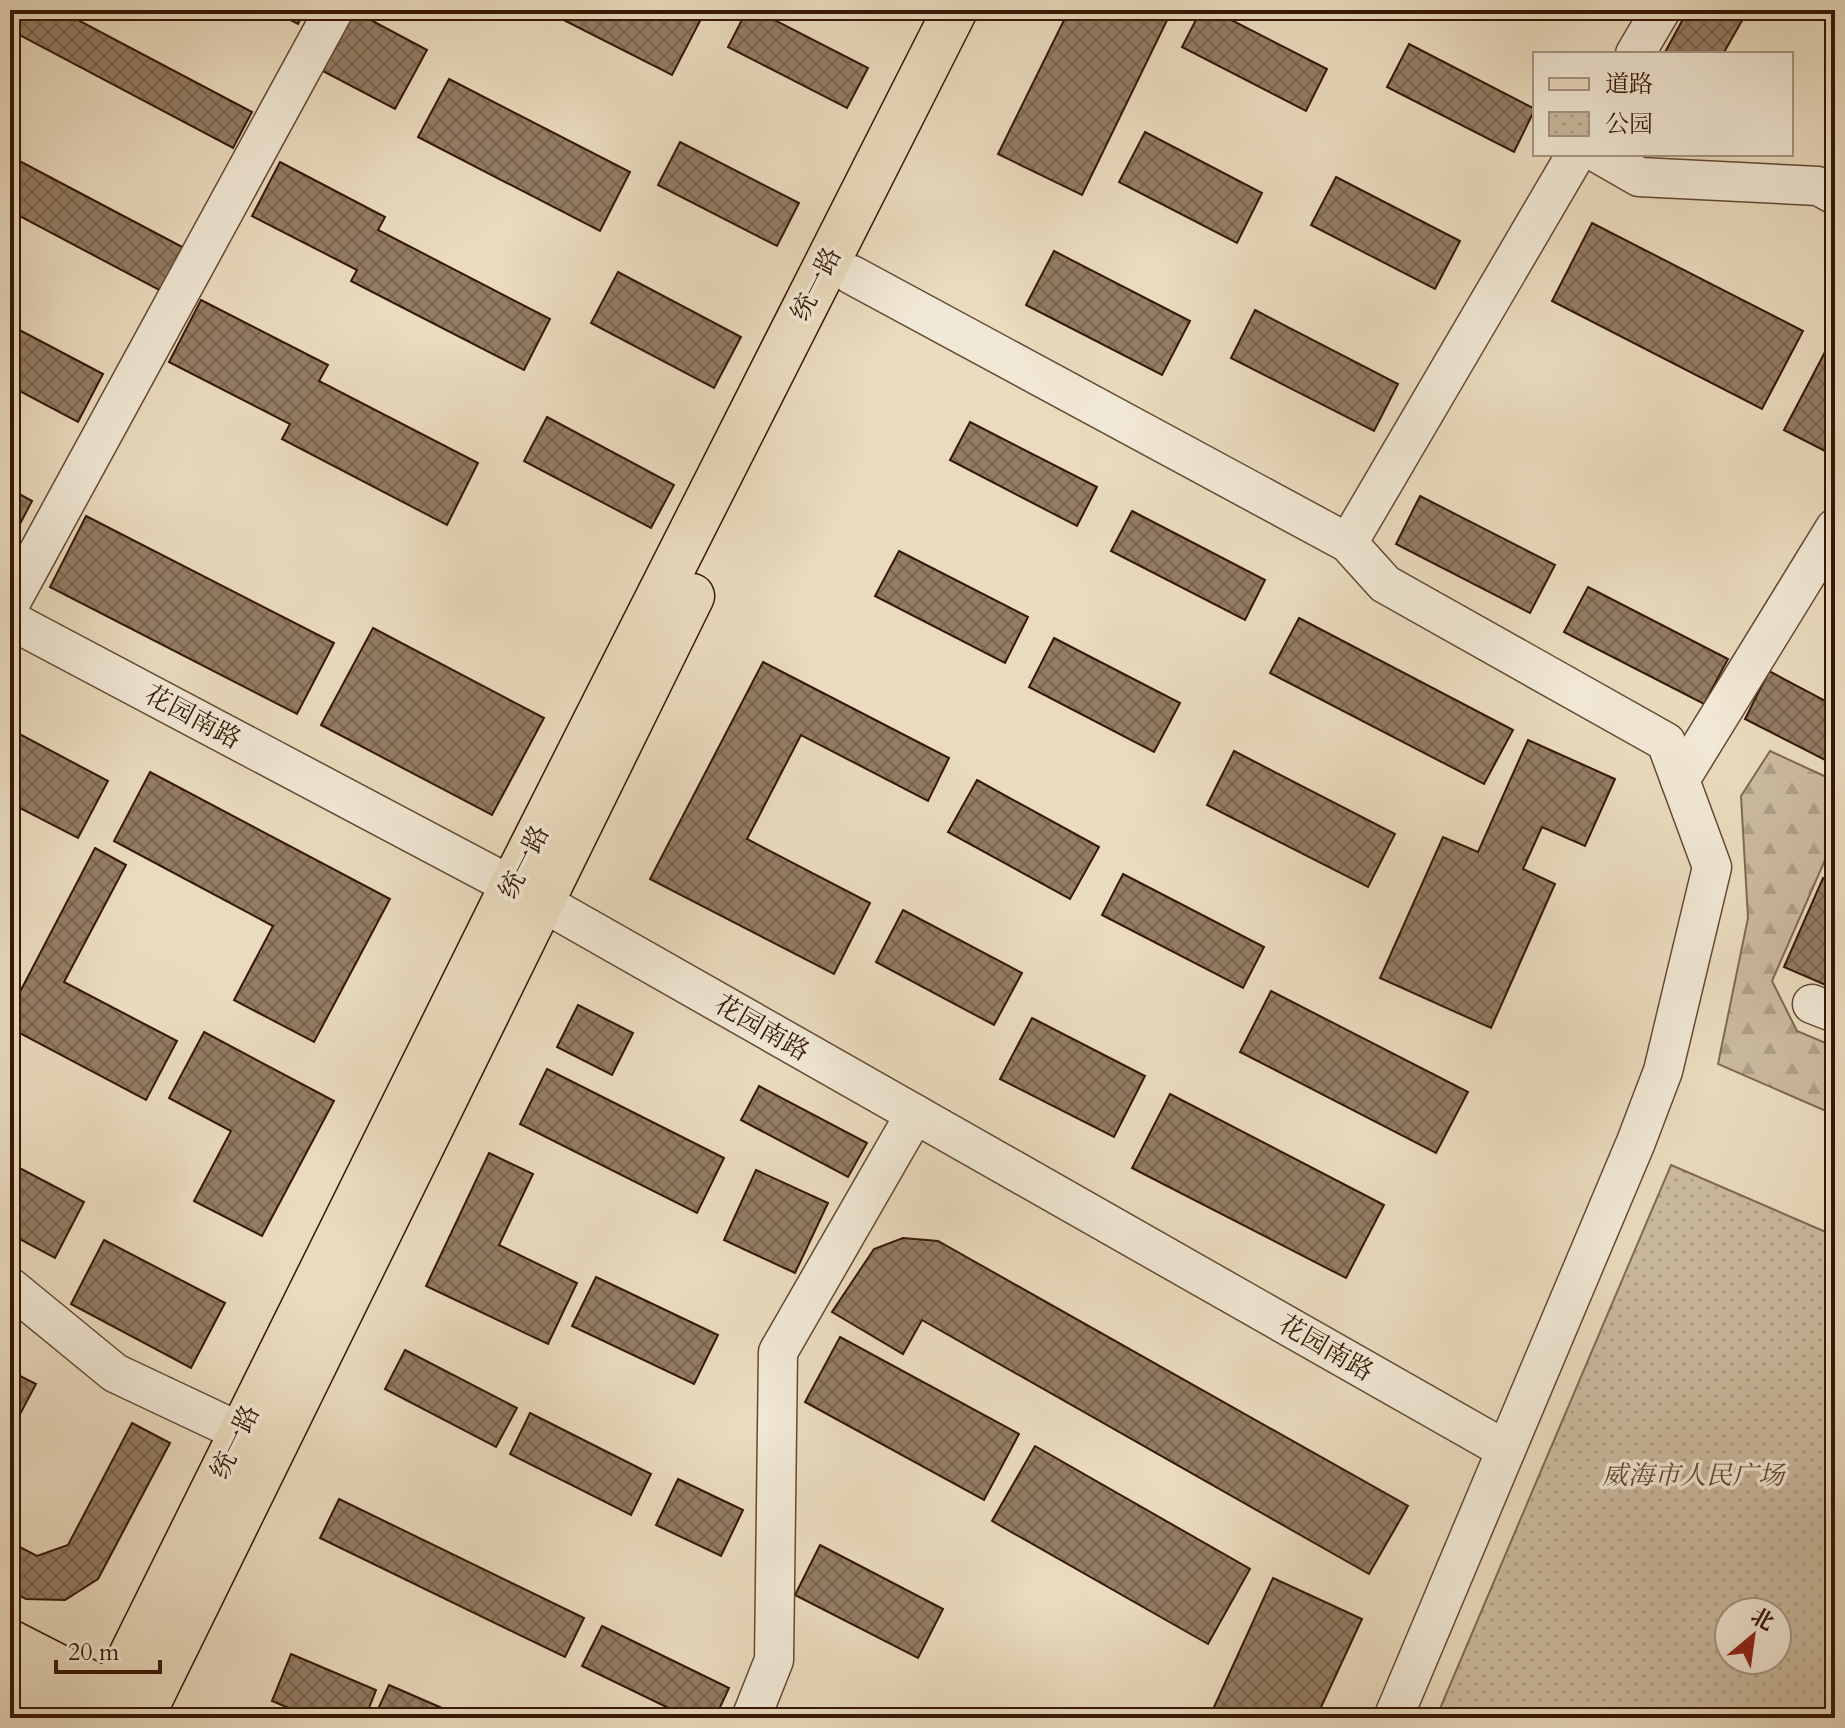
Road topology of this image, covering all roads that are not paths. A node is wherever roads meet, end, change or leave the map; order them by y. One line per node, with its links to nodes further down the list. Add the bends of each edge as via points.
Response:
1 (334, 10): 12 (street)
2 (955, 10): 15 (main road, 统一路)
3 (985, 10): 9 (main road, 统一路)
4 (1661, 10): 5 (street)
5 (1636, 52)
6 (1575, 156): 11 (street)
7 (1602, 156): 8 (street, via 1639,177 1818,186)
8 (1835, 195)
9 (852, 275): 11 (street); 15 (main road, 统一路)
10 (1835, 528): 14 (street)
11 (1348, 543): 14 (street, via 1385,584 1666,742)
12 (10, 604)
13 (10, 620): 15 (street, 花园南路)
14 (1680, 780): 19 (street, via 1712,867 1663,1071)
15 (527, 894): 16 (street, 花园南路); 18 (main road, 统一路); 22 (main road, 统一路)
16 (915, 1114): 19 (street, 花园南路); 24 (street, via 778,1352 774,1660)
17 (10, 1287): 18 (street, via 115,1373)
18 (240, 1432): 22 (main road, 统一路)
19 (1506, 1450): 25 (street)
20 (10, 1642): 22 (main road)
21 (10, 1687): 23 (main road)
22 (132, 1712)
23 (70, 1718)
24 (751, 1718)
25 (1393, 1718)

